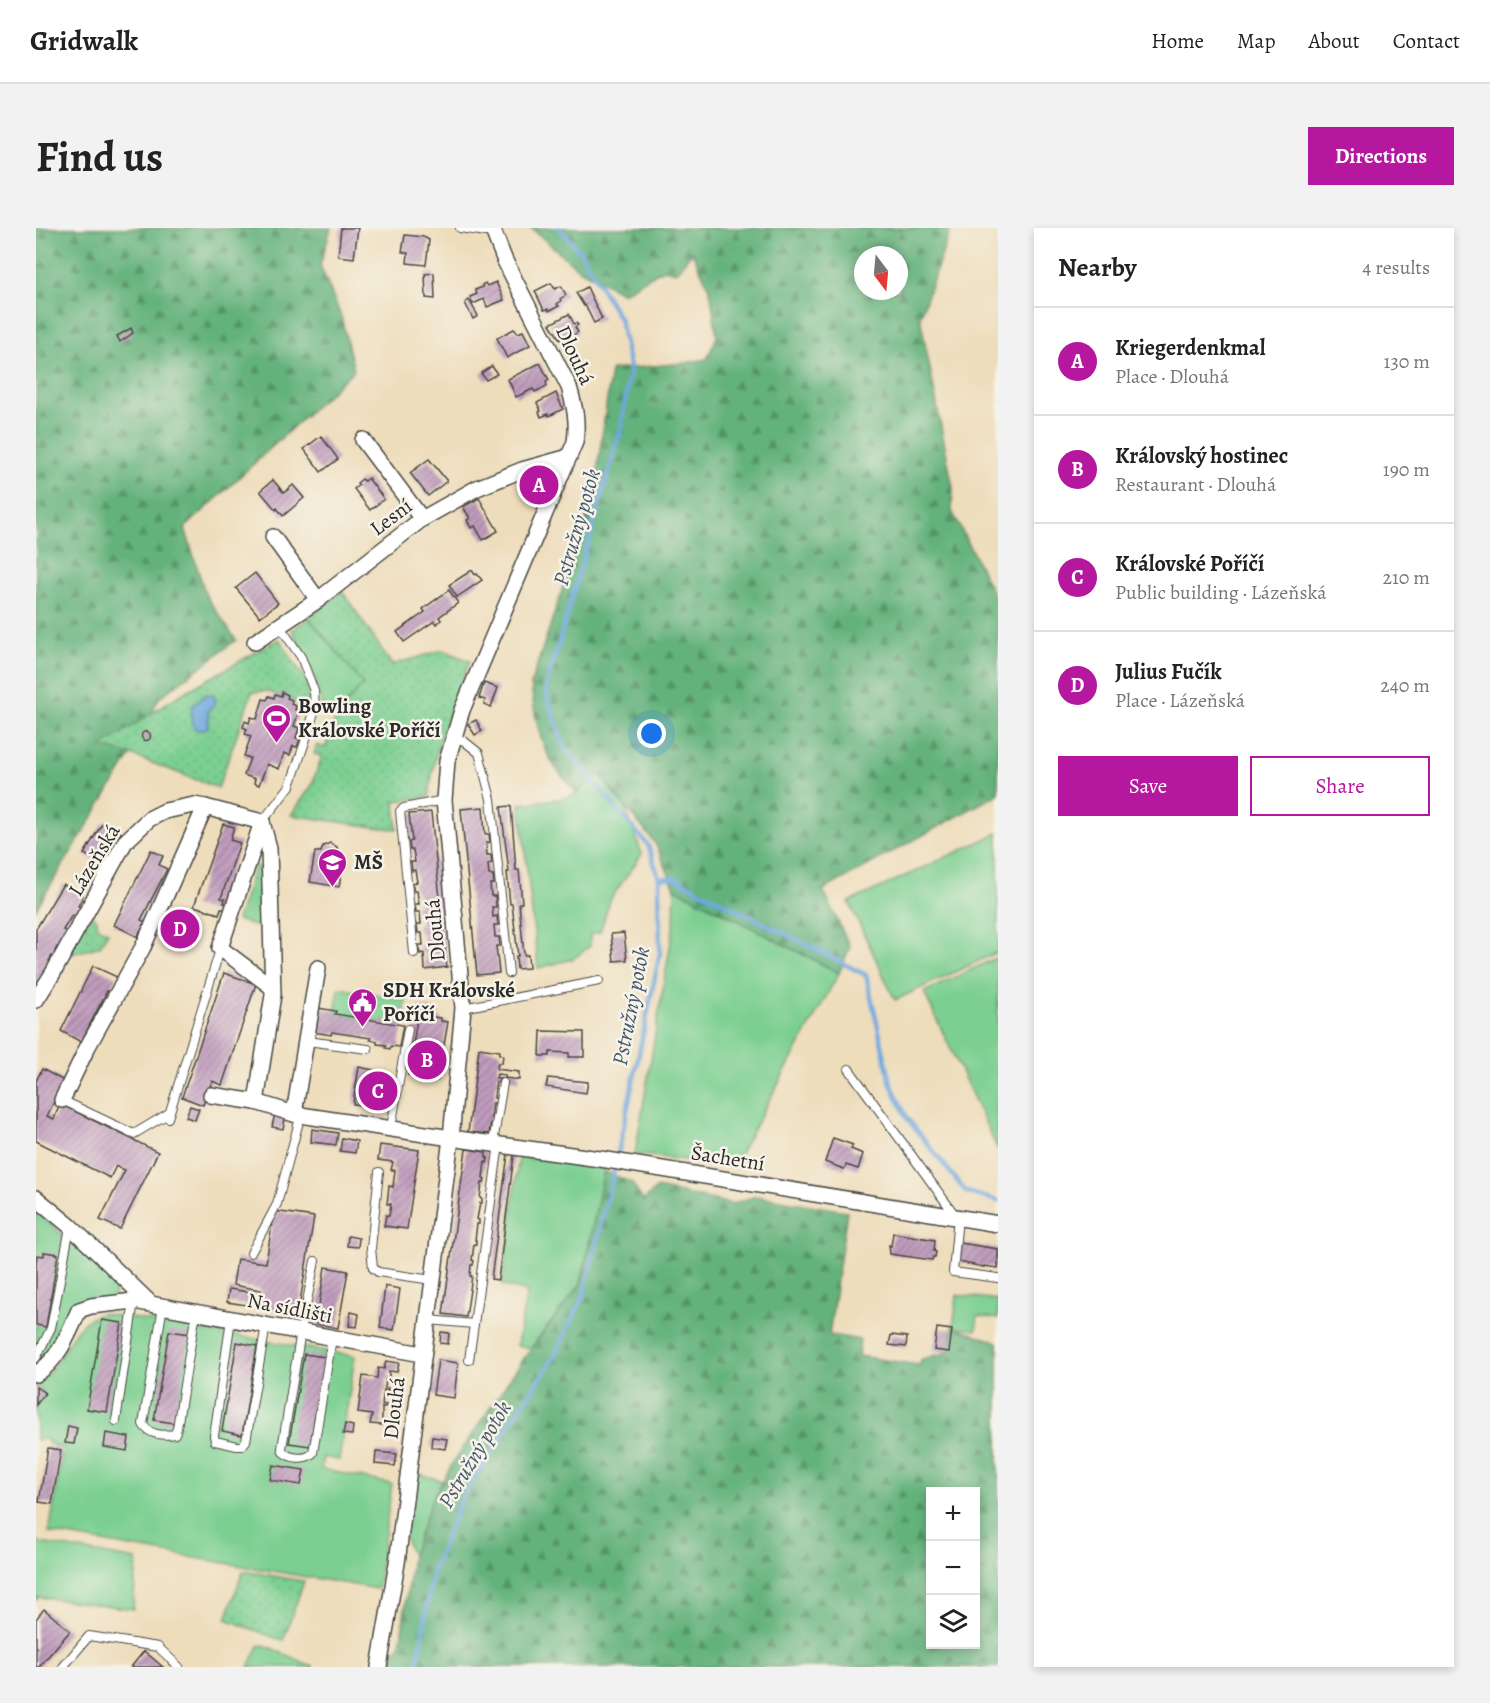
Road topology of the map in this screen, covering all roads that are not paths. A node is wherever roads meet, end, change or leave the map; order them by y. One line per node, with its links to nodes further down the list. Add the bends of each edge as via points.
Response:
1 (460, 228): 2 (lane)
2 (493, 231): 4 (street, Dlouhá, via 570,387 578,425)
3 (363, 440): 5 (street)
4 (569, 457): 5 (street, Lesní, via 477,488); 10 (street, Dlouhá)
5 (422, 519): 7 (street, Lesní)
6 (273, 537): 7 (street)
7 (318, 600): 8 (street, Lesní)
8 (279, 625): 9 (street, Lesní); 13 (lane, via 301,657 314,691 315,709 290,786)
9 (255, 642)
10 (454, 737): 11 (street, Dlouhá, via 447,761); 17 (lane, via 479,753 491,800)
11 (444, 800): 15 (lane, via 400,811); 21 (street, Dlouhá)
12 (205, 807): 13 (street, Lázeňská); 20 (street, Lázeňská, via 194,805 165,811 148,819 125,842); 28 (street, via 143,947)
13 (262, 822): 14 (street); 19 (street, via 269,848)
14 (220, 948): 19 (street); 28 (lane, via 168,1115 134,1134)
15 (414, 953)
16 (318, 968): 23 (street)
17 (509, 973)
18 (599, 981): 21 (lane)
19 (272, 987): 29 (street)
20 (36, 1000)
21 (463, 1008): 32 (street, Dlouhá)
22 (408, 1029): 31 (lane)
23 (307, 1041): 24 (lane); 30 (street)
24 (368, 1049)
25 (849, 1069): 36 (lane)
26 (503, 1083): 33 (lane)
27 (211, 1095): 29 (street)
28 (62, 1100)
29 (256, 1102): 30 (street)
30 (297, 1114): 31 (street); 39 (lane, via 277,1204)
31 (391, 1128): 32 (street)
32 (451, 1138): 33 (street, Šachetní); 42 (street, Dlouhá)
33 (496, 1143): 36 (street, Šachetní); 47 (lane)
34 (379, 1172): 42 (lane, via 371,1248 373,1269)
35 (36, 1198): 38 (street)
36 (957, 1217): 37 (street, Šachetní); 41 (lane, via 952,1272)
37 (998, 1224)
38 (70, 1226): 43 (street); 52 (lane, via 51,1328)
39 (251, 1253)
40 (315, 1261): 49 (lane)
41 (998, 1278)
42 (432, 1280): 46 (street, Dlouhá)
43 (149, 1304): 44 (street, Na sídlišti); 44 (lane, via 143,1424 149,1432 175,1434); 54 (street, Na sídlišti, via 79,1310 59,1351); 55 (lane)
44 (196, 1312): 45 (street, Na sídlišti)
45 (231, 1318): 48 (street, Na sídlišti); 48 (lane, via 214,1436 219,1443 242,1446 246,1441)
46 (427, 1320): 47 (lane); 51 (street, Dlouhá)
47 (474, 1324): 53 (lane)
48 (266, 1325): 49 (street, Na sídlišti)
49 (301, 1332): 50 (street, Na sídlišti); 50 (lane, via 282,1448 286,1456 304,1458 313,1453)
50 (332, 1338): 51 (street, Na sídlišti)
51 (422, 1354): 58 (street, Dlouhá, via 397,1563)
52 (36, 1358)
53 (469, 1360)
54 (36, 1374)
55 (116, 1421)
56 (63, 1667): 57 (lane, via 89,1636 158,1647)
57 (179, 1667)
58 (379, 1667)

